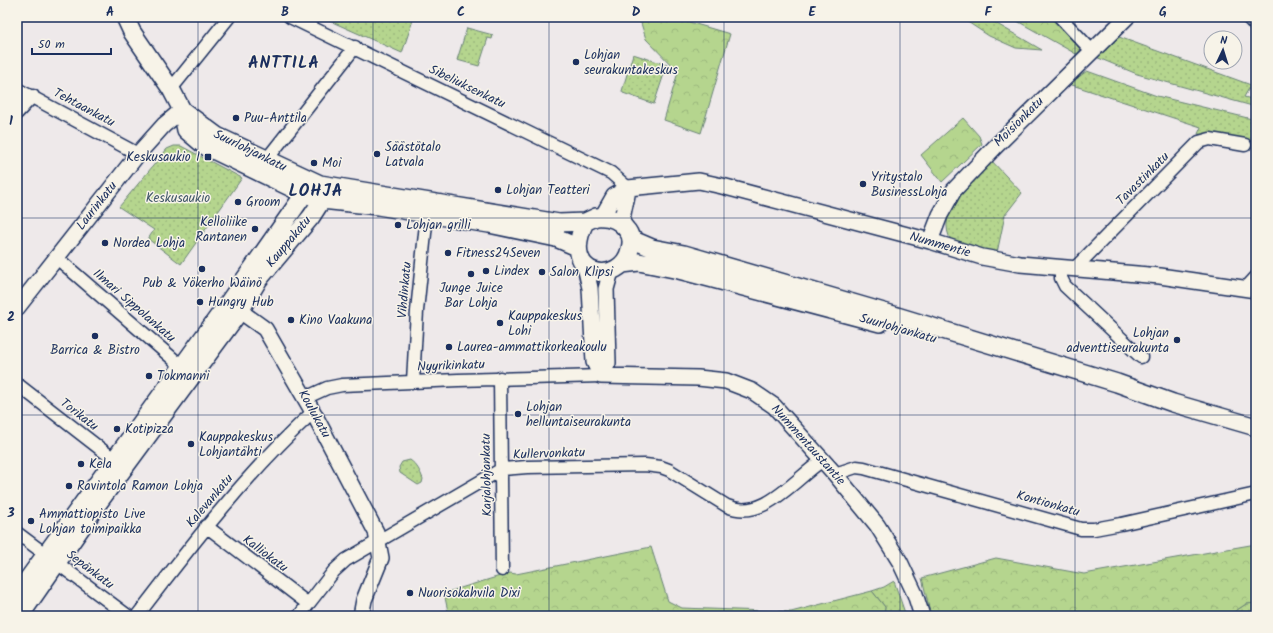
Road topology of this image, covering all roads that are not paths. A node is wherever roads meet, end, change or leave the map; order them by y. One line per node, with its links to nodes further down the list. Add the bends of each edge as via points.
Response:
1 (125, 17): 11 (main road, via 132,32)
2 (229, 17): 11 (street)
3 (290, 17): 8 (street, Sibeliuksenkatu)
4 (1060, 17): 9 (street)
5 (1127, 17): 9 (street, Moisionkatu)
6 (1247, 17): 7 (street)
7 (1256, 26)
8 (355, 47): 17 (street); 18 (street, Sibeliuksenkatu, via 611,173)
9 (1092, 51): 26 (street, Moisionkatu, via 954,190 940,215)
10 (17, 89): 12 (street, Tehtaankatu)
11 (171, 89): 13 (main road)
12 (33, 96): 14 (street); 16 (street, Tehtaankatu)
13 (182, 110): 16 (street, Laurinkatu, via 164,125); 17 (main road, Suurlohjankatu, via 217,136); 20 (main road, Suurlohjankatu, via 186,130 205,146)
14 (17, 113)
15 (1245, 145): 31 (street, Tavastinkatu, via 1210,139 1199,142)
16 (138, 154): 28 (street, Laurinkatu)
17 (267, 159): 19 (main road, Suurlohjankatu)
18 (628, 188): 22 (street, Nummentie, via 614,196); 24 (street, via 627,201 622,211); 26 (street, Nummentie, via 699,181)
19 (321, 192): 20 (main road, Suurlohjankatu); 21 (main road, Suurlohjankatu); 23 (main road, Suurlohjankatu, via 559,223); 34 (main road, Kauppakatu, via 311,217)
20 (305, 193): 34 (main road, Kauppakatu)
21 (426, 214): 27 (main road, Suurlohjankatu, via 545,235); 38 (street, Vihdinkatu)
22 (602, 216): 23 (main road); 24 (main road, via 613,218)
23 (584, 222): 27 (main road)
24 (622, 224): 25 (main road)
25 (631, 239): 30 (main road, via 630,251); 43 (main road, Suurlohjankatu, via 652,248 684,254 1117,383)
26 (930, 241): 31 (street, Nummentie, via 982,257 1020,264)
27 (577, 247): 29 (main road)
28 (57, 258): 35 (street, Laurinkatu); 37 (street, Ilmari Sippolankatu)
29 (585, 266): 30 (main road, via 596,272); 39 (street, via 590,288 594,362)
30 (617, 268): 39 (street, via 606,289 608,363); 43 (main road, Suurlohjankatu, via 639,262 679,270 884,324 1039,372 1115,392)
31 (1068, 268): 33 (street, Nummentie, via 1160,276); 36 (street, via 1061,278 1065,286)
32 (1256, 277): 33 (street)
33 (1250, 290)
34 (234, 307): 37 (main road, Kauppakatu); 42 (street, Koulukatu, via 265,330)
35 (17, 308)
36 (1141, 357)
37 (187, 371): 47 (main road, Kauppakatu)
38 (414, 375): 40 (street, Nyyrikinkatu); 42 (street, Nyyrikinkatu, via 327,388)
39 (600, 376): 40 (street, Nyyrikinkatu); 46 (street, Nummentaustantie, via 726,381 752,391 774,406)
40 (500, 378): 48 (street, Karjalohjankatu)
41 (17, 384): 47 (street, Torikatu)
42 (305, 398): 44 (street, Koulukatu)
43 (1173, 403): 45 (main road, Suurlohjankatu)
44 (313, 412): 51 (street, Kalevankatu, via 277,446); 53 (street, Koulukatu)
45 (1256, 427)
46 (823, 460): 48 (street, Kullervonkatu, via 767,503 744,510 727,506 661,467 645,465); 49 (street, Nummentaustantie)
47 (119, 463): 54 (main road, Kauppakatu)
48 (502, 469): 53 (street, Kullervonkatu); 55 (street, Karjalohjankatu)
49 (835, 474): 50 (street, Kontionkatu, via 856,467 864,468 1081,529 1121,524); 63 (street, Nummentaustantie, via 877,525 900,562)
50 (1256, 494)
51 (206, 526): 57 (street, Kalliokatu); 60 (street, Kalevankatu)
52 (17, 533): 54 (street, Sepänkatu)
53 (379, 541): 57 (street, Kullervonkatu, via 346,560); 62 (street, via 379,565 364,600)
54 (51, 558): 56 (main road, Kauppakatu); 58 (main road, Kauppakatu); 59 (street, Sepänkatu)
55 (502, 570)
56 (17, 594)
57 (307, 603): 61 (street, Kullervonkatu)
58 (20, 616)
59 (128, 616)
60 (137, 616)
61 (299, 616)
62 (361, 616)
63 (922, 616)

